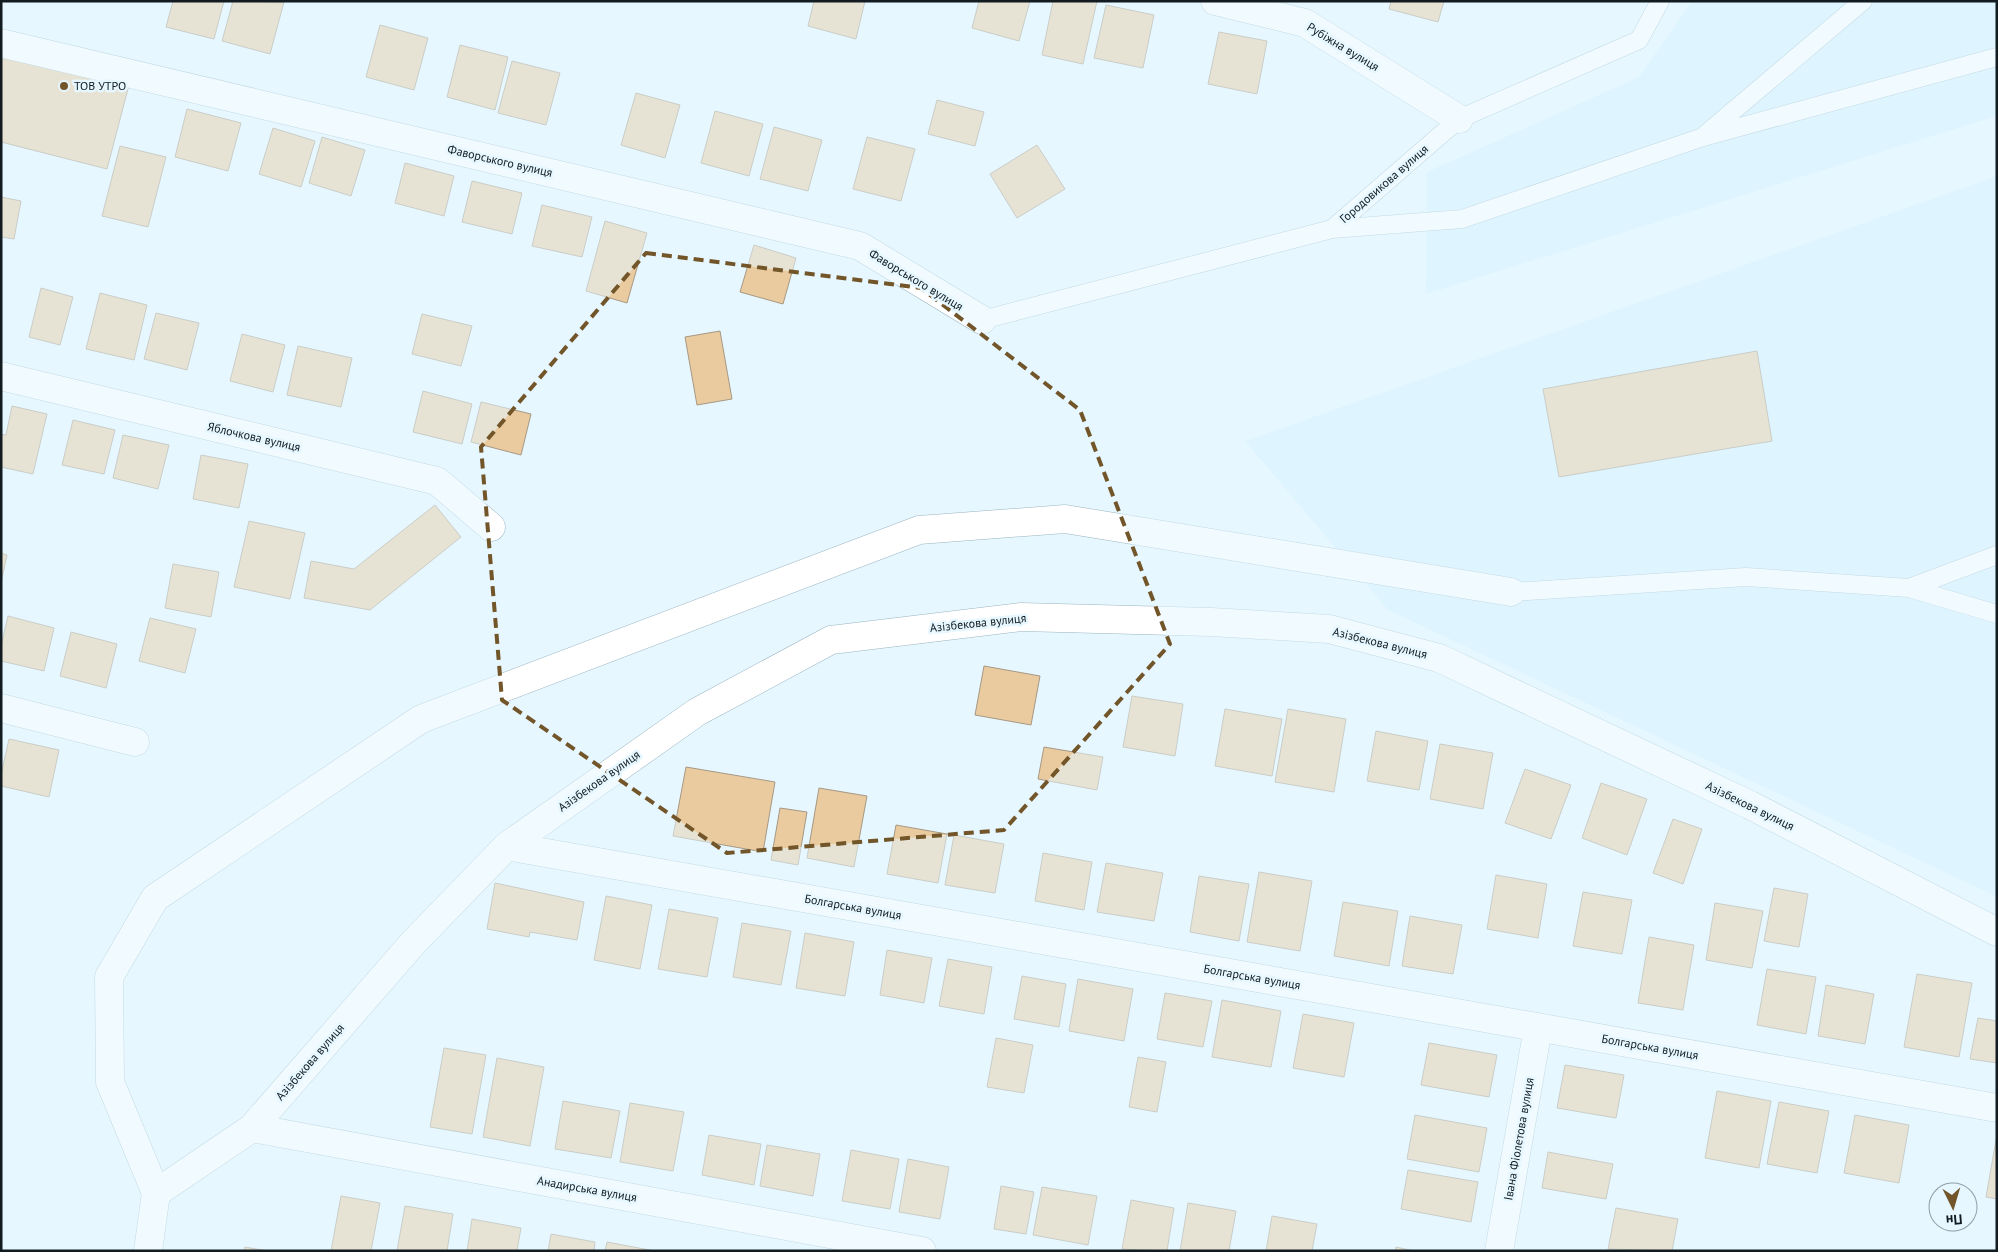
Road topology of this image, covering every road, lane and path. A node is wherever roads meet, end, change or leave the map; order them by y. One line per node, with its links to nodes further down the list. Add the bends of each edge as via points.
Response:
1 (1215, 1): 6 (street, Рубіжна вулиця, via 1305,24)
2 (1660, 1): 6 (lane, Городовикова вулиця, via 1639,40)
3 (1864, 1): 7 (lane)
4 (1, 43): 9 (street, Фаворського вулиця, via 860,246)
5 (1997, 57): 7 (lane)
6 (1459, 119): 8 (lane, Городовикова вулиця)
7 (1703, 137): 8 (lane, via 1462,219)
8 (1332, 229): 9 (lane, Городовикова вулиця)
9 (982, 320)
10 (1, 376): 11 (street, Яблочкова вулиця, via 437,481)
11 (492, 527)
12 (1997, 555): 13 (lane)
13 (1908, 588): 14 (lane, via 1746,577); 15 (lane)
14 (1510, 592): 23 (street, via 1065,519 920,530 421,719 155,898 109,977 110,1082)
15 (1997, 614)
16 (1, 708): 17 (street)
17 (136, 742)
18 (506, 846): 19 (street, Азізбекова вулиця, via 697,712 831,640 1021,617 1211,622 1329,629 1439,658 1750,805); 20 (street, Болгарська вулиця); 22 (street, Азізбекова вулиця, via 413,944)
19 (1997, 932)
20 (1538, 1028): 21 (street, Болгарська вулиця); 26 (street, Івана Фіолетова вулиця)
21 (1997, 1108)
22 (252, 1128): 23 (street, Азізбекова вулиця); 25 (street, Анадирська вулиця)
23 (156, 1193): 24 (street)
24 (148, 1251)
25 (922, 1251)
26 (1499, 1251)

